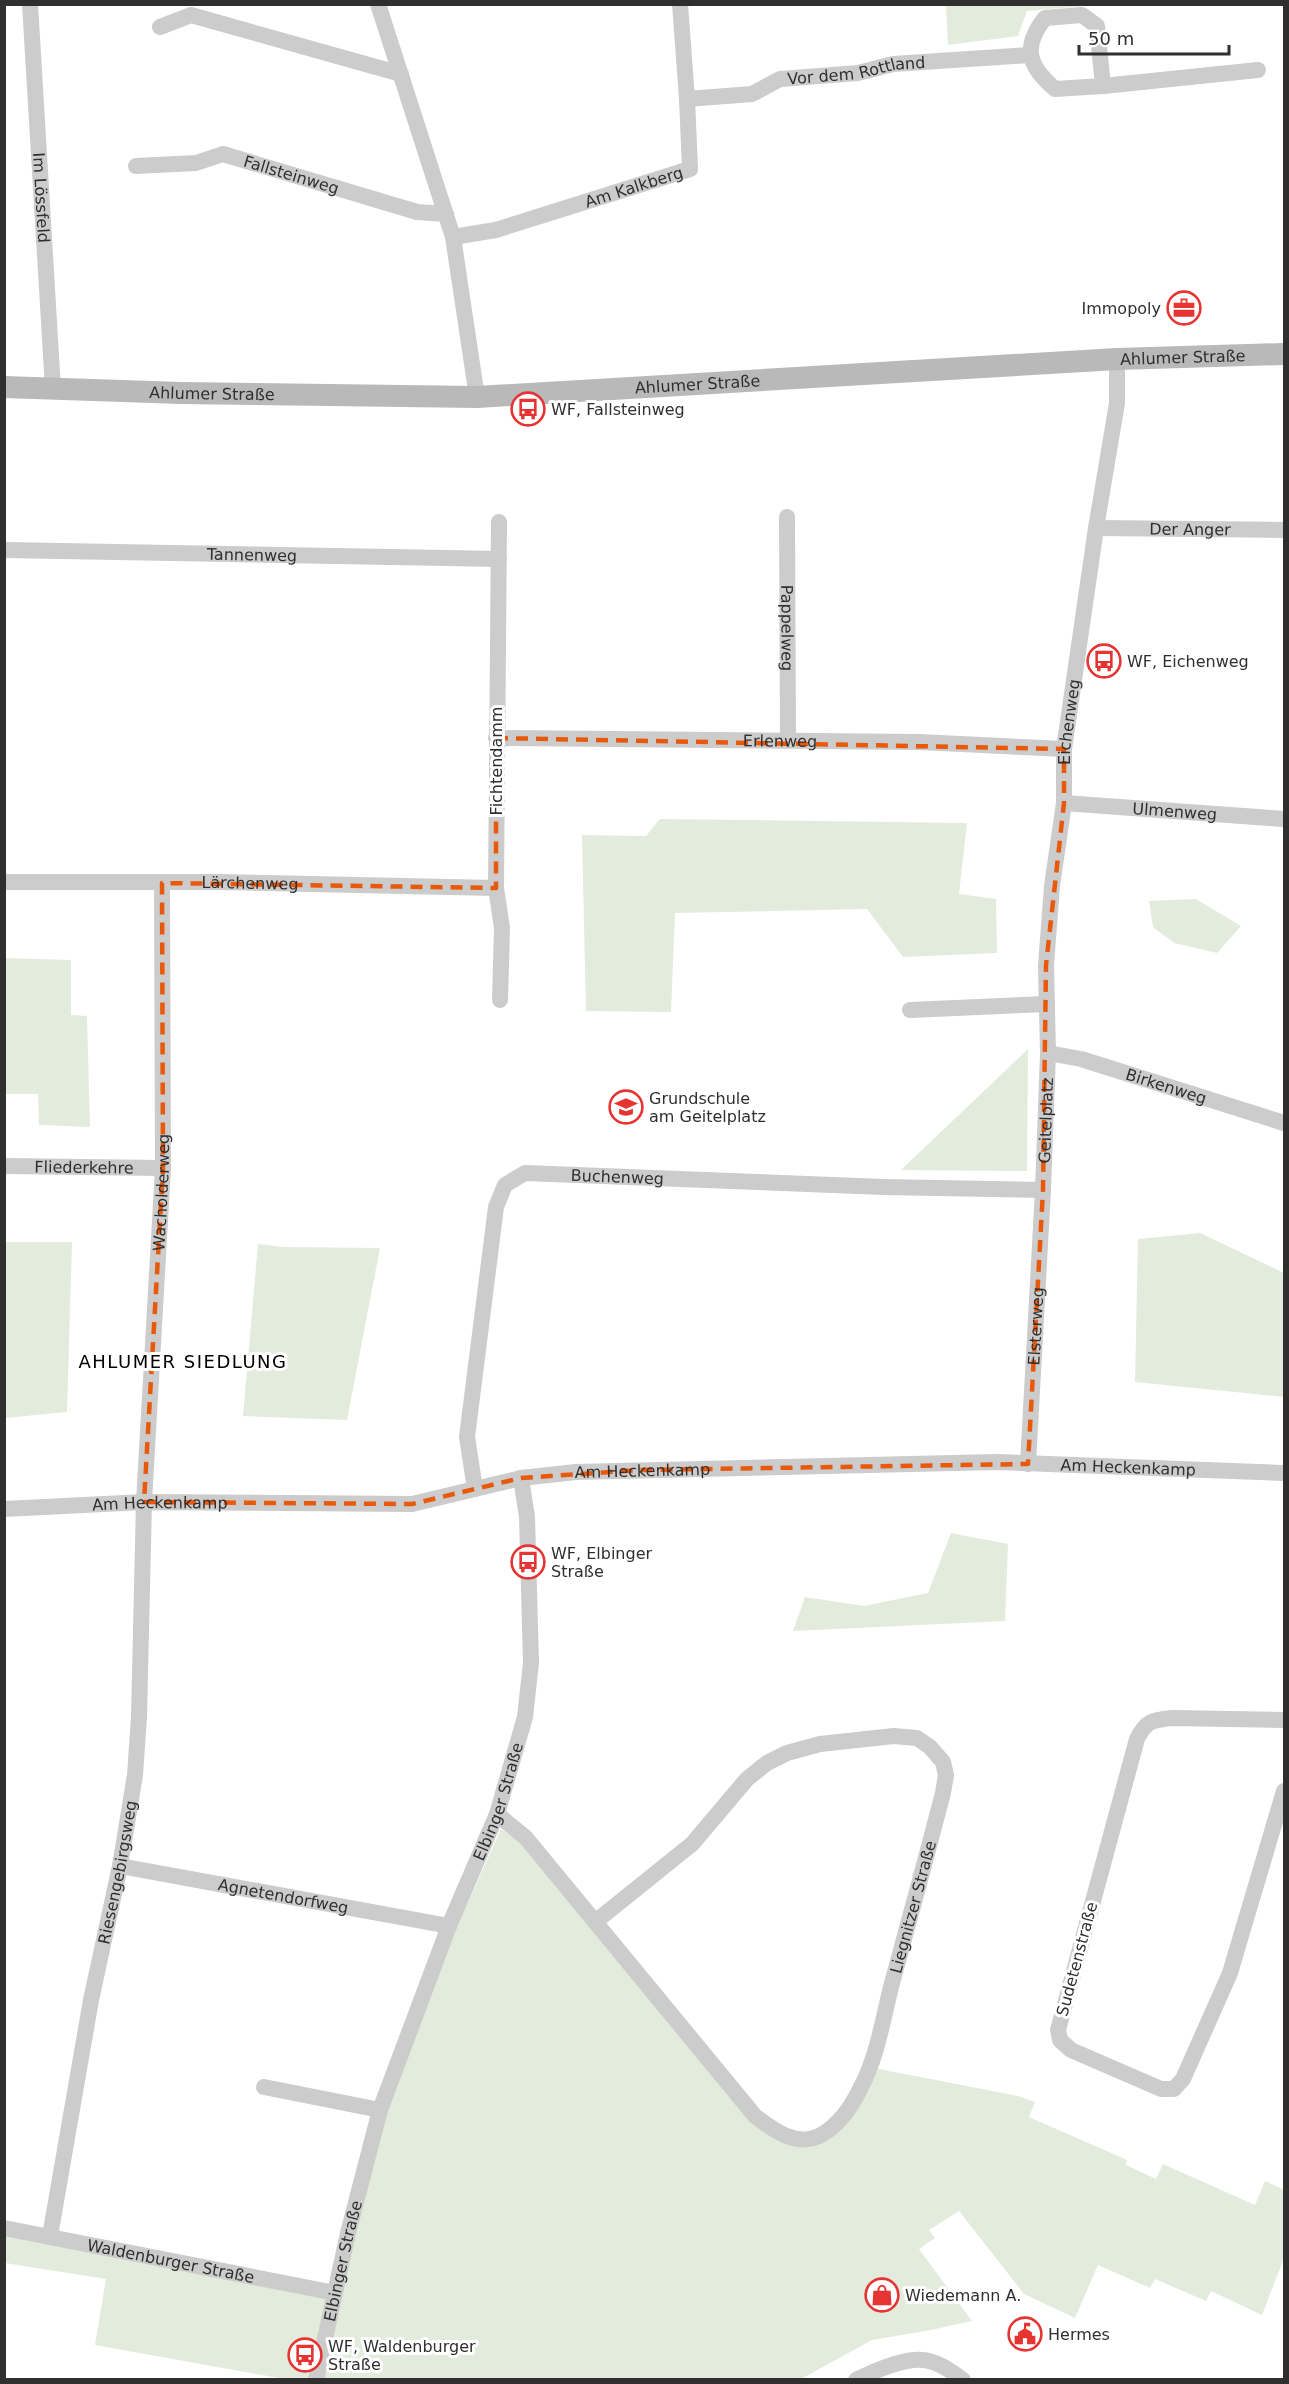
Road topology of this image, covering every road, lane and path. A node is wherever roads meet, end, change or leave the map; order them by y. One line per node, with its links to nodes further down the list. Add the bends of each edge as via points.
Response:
1 (30, 4): 16 (street, Im Lössfeld)
2 (378, 4): 7 (street)
3 (680, 4): 9 (street, Am Kalkberg)
4 (160, 27): 7 (street, via 191,15)
5 (1029, 55): 8 (street, via 1040,76 1055,89); 8 (street, via 1034,32 1045,18 1082,15 1097,26); 9 (street, Vor dem Rottland, via 893,64 858,73 780,79 752,94)
6 (1258, 70): 8 (street)
7 (401, 74): 11 (street)
8 (1102, 86)
9 (687, 99): 12 (street, Am Kalkberg, via 690,169 496,230)
10 (136, 165): 11 (street, Fallsteinweg, via 196,163 223,153 417,212)
11 (446, 214): 12 (street)
12 (453, 237): 17 (street)
13 (1284, 354): 14 (main road, Ahlumer Straße)
14 (1117, 358): 17 (main road, Ahlumer Straße); 20 (street, Eichenweg, via 1117,403)
15 (4, 387): 16 (main road, Ahlumer Straße)
16 (53, 389): 17 (main road, Ahlumer Straße)
17 (477, 397)
18 (787, 517): 25 (street, Pappelweg)
19 (499, 522): 23 (street, Fichtendamm)
20 (1096, 528): 21 (street, Der Anger); 26 (street, Eichenweg)
21 (1284, 530)
22 (4, 550): 23 (street, Tannenweg)
23 (498, 559): 24 (street, Fichtendamm)
24 (496, 738): 25 (street, Erlenweg); 31 (street, Fichtendamm)
25 (788, 740): 26 (street, Erlenweg)
26 (1064, 748): 27 (street, Eichenweg)
27 (1064, 803): 28 (street, Ulmenweg); 33 (street, Eichenweg, via 1052,886)
28 (1284, 819)
29 (4, 882): 30 (street, Lärchenweg)
30 (162, 883): 31 (street, Lärchenweg); 38 (street, Wacholderweg)
31 (496, 888): 32 (street, Fichtendamm, via 502,928)
32 (501, 1000)
33 (1047, 1004): 34 (street); 35 (street, Eichenweg)
34 (910, 1010)
35 (1048, 1053): 36 (street, Birkenweg, via 1081,1059); 39 (street, Geitelplatz)
36 (1284, 1122)
37 (4, 1166): 38 (street, Fliederkehre)
38 (163, 1168): 44 (street, Wacholderweg)
39 (1043, 1190): 40 (street, Elsterweg); 43 (street, Buchenweg, via 525,1173 505,1185 496,1207 467,1437)
40 (1028, 1464): 41 (street, Am Heckenkamp); 42 (street, Am Heckenkamp, via 576,1472)
41 (1284, 1473)
42 (521, 1478): 43 (street, Am Heckenkamp); 48 (street, Elbinger Straße, via 527,1517 531,1663 525,1717)
43 (475, 1490): 44 (street, Am Heckenkamp, via 412,1504)
44 (144, 1502): 45 (street, Am Heckenkamp); 49 (street, Riesengebirgsweg, via 139,1717 135,1775)
45 (4, 1509)
46 (1284, 1720): 47 (street, Sudetenstraße, via 1172,1718 1144,1726 1137,1739 1058,2030 1060,2040 1071,2050 1161,2089 1174,2088 1183,2079 1230,1973)
47 (1284, 1791)
48 (498, 1814): 50 (street, Liegnitzer Straße, via 526,1838); 51 (street, Elbinger Straße)
49 (120, 1866): 51 (street, Agnetendorfweg); 55 (street, Riesengebirgsweg, via 91,2000)
50 (595, 1922): 50 (street, Liegnitzer Straße, via 755,2116 787,2137 819,2136 848,2110 866,2075 943,1793 943,1762 917,1738 894,1736 820,1744 787,1753 747,1779 692,1844)
51 (449, 1926): 53 (street, Elbinger Straße)
52 (264, 2088): 53 (street)
53 (380, 2110): 56 (street, Elbinger Straße)
54 (4, 2228): 55 (street, Waldenburger Straße)
55 (50, 2236): 56 (street, Waldenburger Straße)
56 (335, 2293): 57 (street, Elbinger Straße)
57 (316, 2379)
58 (856, 2379): 59 (street, via 879,2369 928,2360)
59 (963, 2379)

